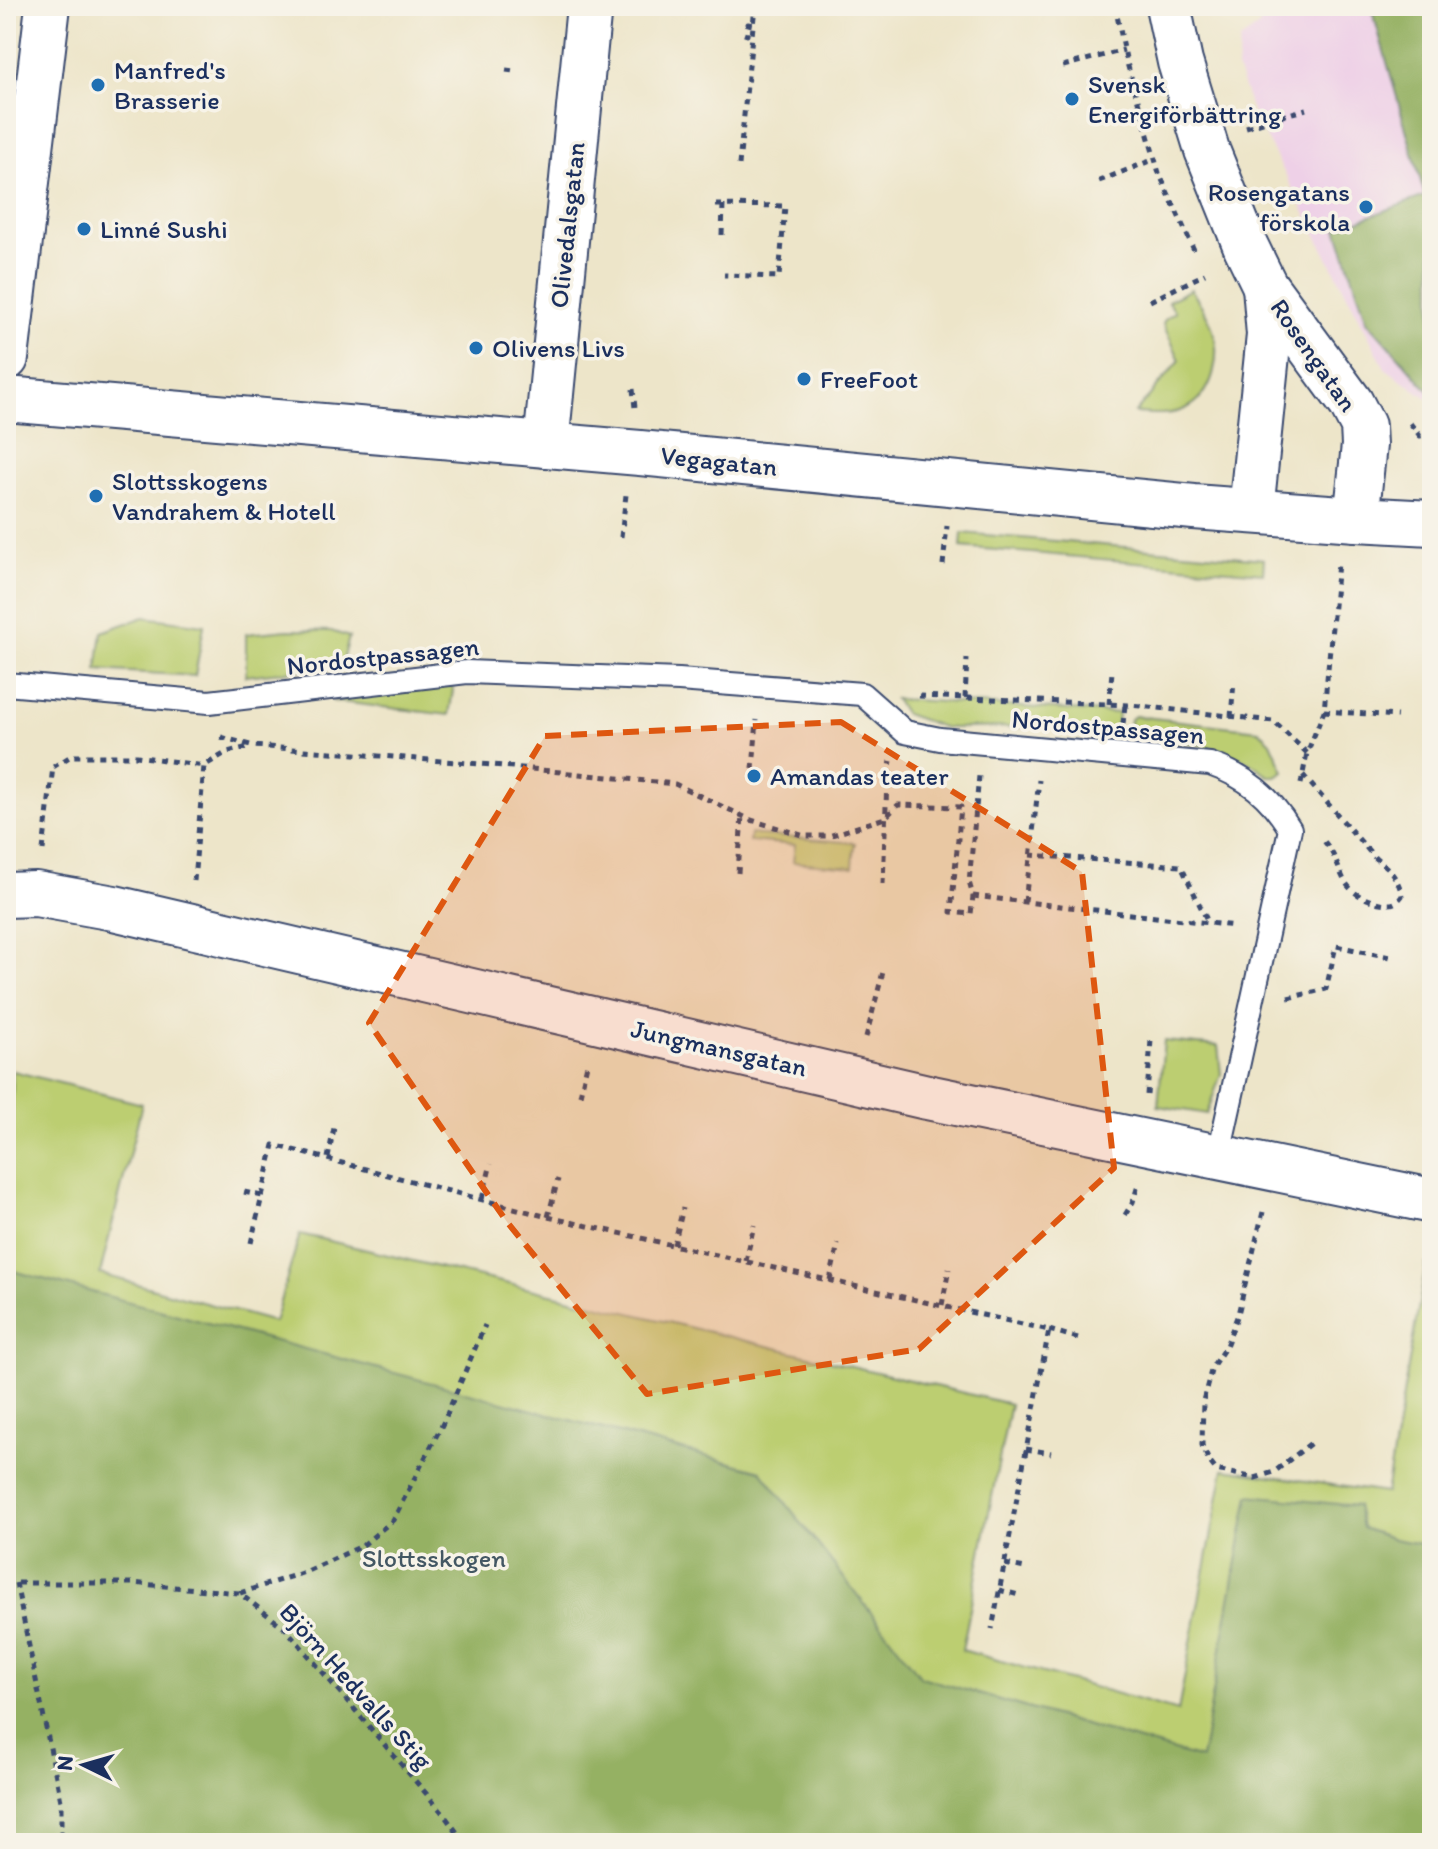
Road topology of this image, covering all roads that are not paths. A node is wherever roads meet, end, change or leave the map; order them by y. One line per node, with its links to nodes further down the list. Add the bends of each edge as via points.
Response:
1 (48, 6): 5 (street)
2 (589, 6): 7 (street, Olivedalsgatan)
3 (1168, 6): 4 (street, Rosengatan, via 1207,150)
4 (1265, 286): 8 (street, Rosengatan, via 1269,335); 10 (street, Rosengatan, via 1363,426)
5 (6, 358)
6 (6, 399): 7 (street, Vegagatan)
7 (546, 445): 8 (street, Vegagatan)
8 (1251, 511): 10 (street, Vegagatan)
9 (1432, 523): 10 (street, Vegagatan)
10 (1348, 534)
11 (6, 684): 13 (lane, Nordostpassagen, via 209,702 467,672 679,680 862,694 905,732 1210,764 1233,772 1275,804 1290,829)
12 (6, 895): 13 (street, Jungmansgatan, via 36,894 114,908 927,1097)
13 (1218, 1158): 14 (street, Jungmansgatan)
14 (1432, 1201)

